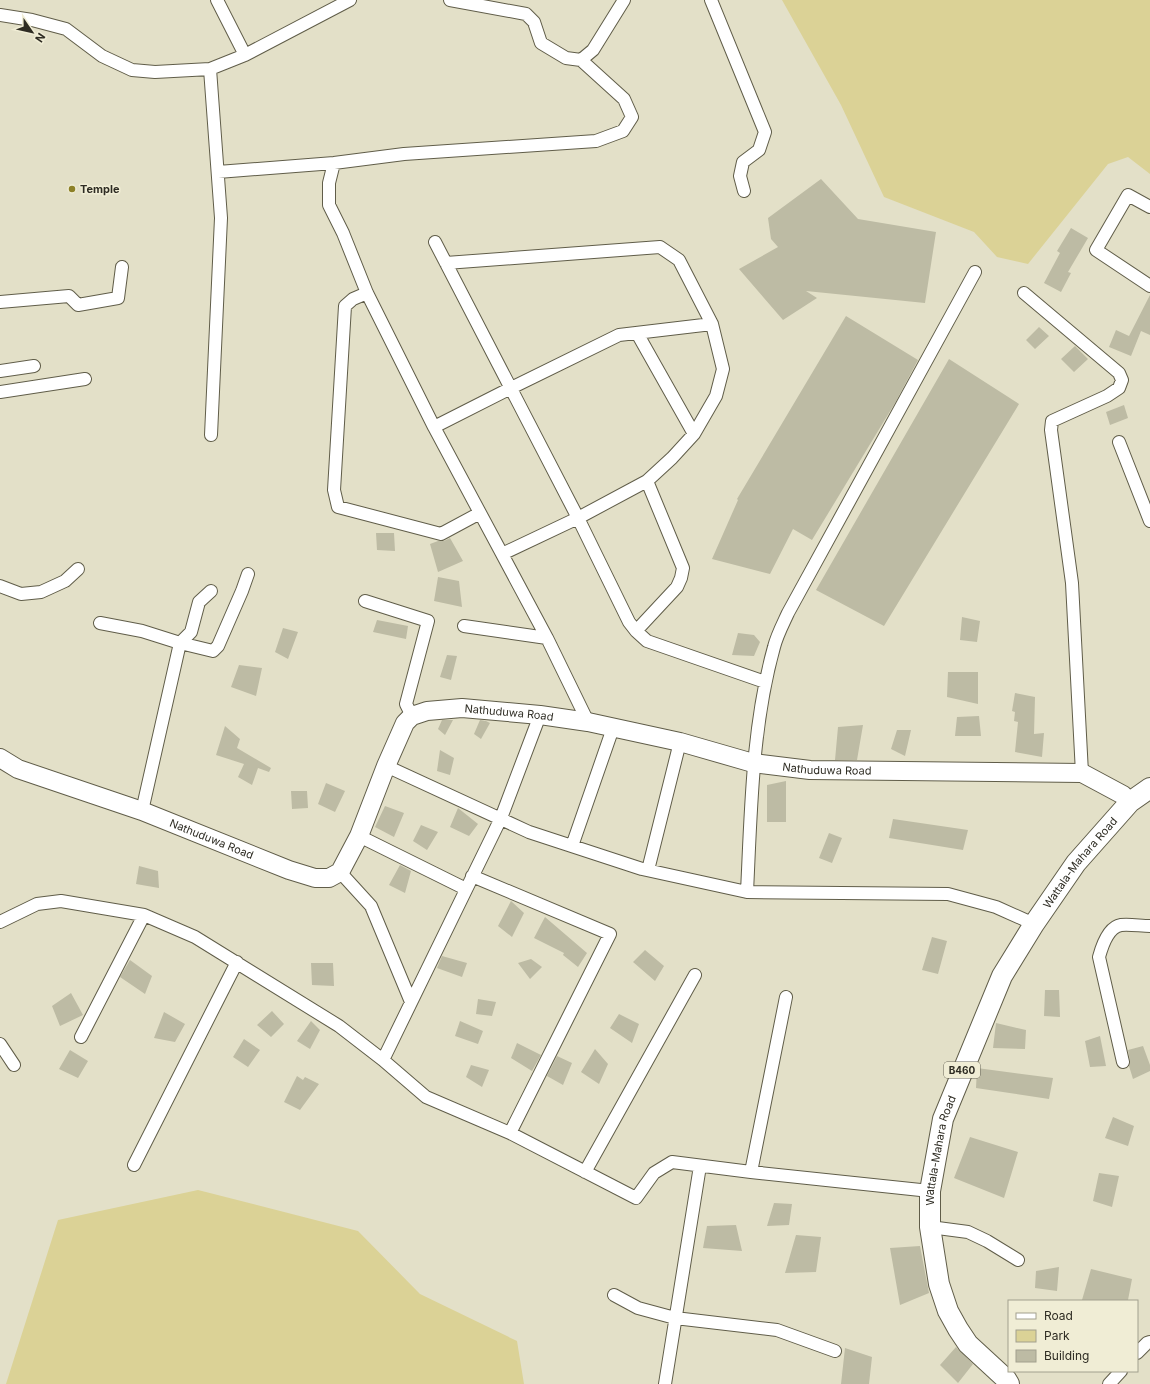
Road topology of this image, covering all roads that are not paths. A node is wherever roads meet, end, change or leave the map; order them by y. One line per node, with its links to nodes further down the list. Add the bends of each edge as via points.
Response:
1 (217, 0): 7 (street)
2 (350, 0): 7 (street)
3 (450, 0): 8 (street, via 526,14 534,22 541,43 566,58)
4 (624, 0): 8 (street, via 592,50)
5 (711, 0): 12 (street, via 765,132 759,150 743,162 740,176)
6 (0, 15): 9 (street, via 66,29 102,56 132,70 155,72)
7 (245, 55): 9 (street)
8 (581, 60): 10 (street, via 624,99 632,117 623,131 596,141 404,154)
9 (210, 69): 11 (street)
10 (334, 163): 11 (street); 19 (street, via 329,183 329,204)
11 (218, 172): 31 (street, via 221,218)
12 (744, 191)
13 (1150, 207): 18 (street, via 1128,195 1096,250)
14 (435, 242): 15 (street)
15 (446, 263): 22 (street, via 660,247 679,260); 27 (street)
16 (122, 268): 21 (street, via 118,298 78,305 69,296)
17 (975, 272): 48 (street, via 788,612 774,645)
18 (1150, 286)
19 (367, 293): 29 (street); 34 (street, via 345,306 334,490 338,507 441,534)
20 (1024, 293): 57 (street, via 1119,373 1122,380 1119,388 1107,396 1052,421 1051,430 1072,582)
21 (0, 302)
22 (712, 324): 23 (street); 30 (street, via 723,369 716,396)
23 (637, 333): 27 (street, via 620,335); 30 (street)
24 (34, 366): 25 (street)
25 (0, 371)
26 (85, 379): 28 (street)
27 (511, 388): 29 (street); 35 (street)
28 (0, 392)
29 (434, 428): 34 (street)
30 (694, 434): 33 (street)
31 (210, 435)
32 (1119, 442): 36 (street)
33 (647, 481): 35 (street); 45 (street, via 683,568 677,587)
34 (480, 513): 37 (street)
35 (578, 518): 37 (street); 45 (street)
36 (1150, 521)
37 (502, 554): 46 (street)
38 (78, 569): 40 (street, via 65,581 41,592 21,594)
39 (248, 574): 47 (street, via 218,646 213,651)
40 (0, 586)
41 (211, 591): 47 (street, via 199,602 191,632)
42 (365, 601): 49 (street, via 428,621 406,704)
43 (100, 623): 47 (street)
44 (464, 626): 46 (street)
45 (636, 632): 48 (street, via 647,641)
46 (547, 638): 51 (street)
47 (180, 643): 60 (street)
48 (766, 682): 55 (street)
49 (412, 716): 50 (street, Nathuduwa Road, via 427,711 462,708); 56 (street, via 405,723)
50 (540, 716): 51 (street, Nathuduwa Road); 61 (street)
51 (588, 722): 52 (street, Nathuduwa Road)
52 (613, 728): 53 (street, Nathuduwa Road); 63 (street)
53 (680, 742): 55 (street, Nathuduwa Road); 64 (street)
54 (0, 758): 60 (street, Nathuduwa Road, via 18,769)
55 (754, 763): 57 (street, Nathuduwa Road, via 810,770); 68 (street)
56 (386, 766): 61 (street); 62 (street)
57 (1082, 773): 59 (street, Nathuduwa Road, via 1123,795)
58 (1150, 788): 59 (main road, Wattala-Mahara Road / B460)
59 (1130, 802): 71 (main road, Wattala-Mahara Road / B460, via 1076,863)
60 (142, 811): 65 (street, Nathuduwa Road, via 289,870 315,878 329,878)
61 (501, 818): 63 (street, via 529,832); 66 (street)
62 (359, 836): 65 (street); 67 (street)
63 (572, 846): 64 (street)
64 (648, 870): 68 (street)
65 (340, 872): 76 (street, via 371,906)
66 (472, 876): 67 (street); 82 (street, via 610,934)
67 (466, 889): 76 (street)
68 (747, 892): 71 (street, via 948,894 996,907)
69 (144, 915): 70 (street, via 61,901 37,904); 73 (street, via 195,938); 77 (street)
70 (0, 922)
71 (1034, 924): 87 (main road, Wattala-Mahara Road / B460, via 1002,976 942,1119)
72 (1150, 926): 80 (street, via 1120,925 1112,929 1099,957)
73 (237, 962): 79 (street, via 339,1026); 83 (street)
74 (695, 975): 85 (street)
75 (786, 997): 86 (street)
76 (411, 1002): 79 (street)
77 (81, 1037)
78 (0, 1044): 81 (street)
79 (383, 1060): 82 (street, via 426,1097)
80 (1122, 1062)
81 (14, 1065)
82 (510, 1133): 85 (street)
83 (134, 1165)
84 (700, 1166): 85 (street, via 672,1162 654,1174 636,1198); 86 (street); 91 (street)
85 (585, 1172)
86 (751, 1172): 87 (street)
87 (930, 1191): 88 (main road, Wattala-Mahara Road / B460)
88 (930, 1227): 89 (street, via 968,1232); 97 (main road, Wattala-Mahara Road / B460, via 939,1284 948,1311 968,1344)
89 (1018, 1260)
90 (614, 1295): 91 (street, via 638,1308)
91 (676, 1318): 93 (street, via 777,1330); 96 (street)
92 (1150, 1342): 94 (street)
93 (836, 1350)
94 (1138, 1352)
95 (1120, 1372): 98 (street)
96 (665, 1384)
97 (1009, 1384)
98 (1109, 1384)

